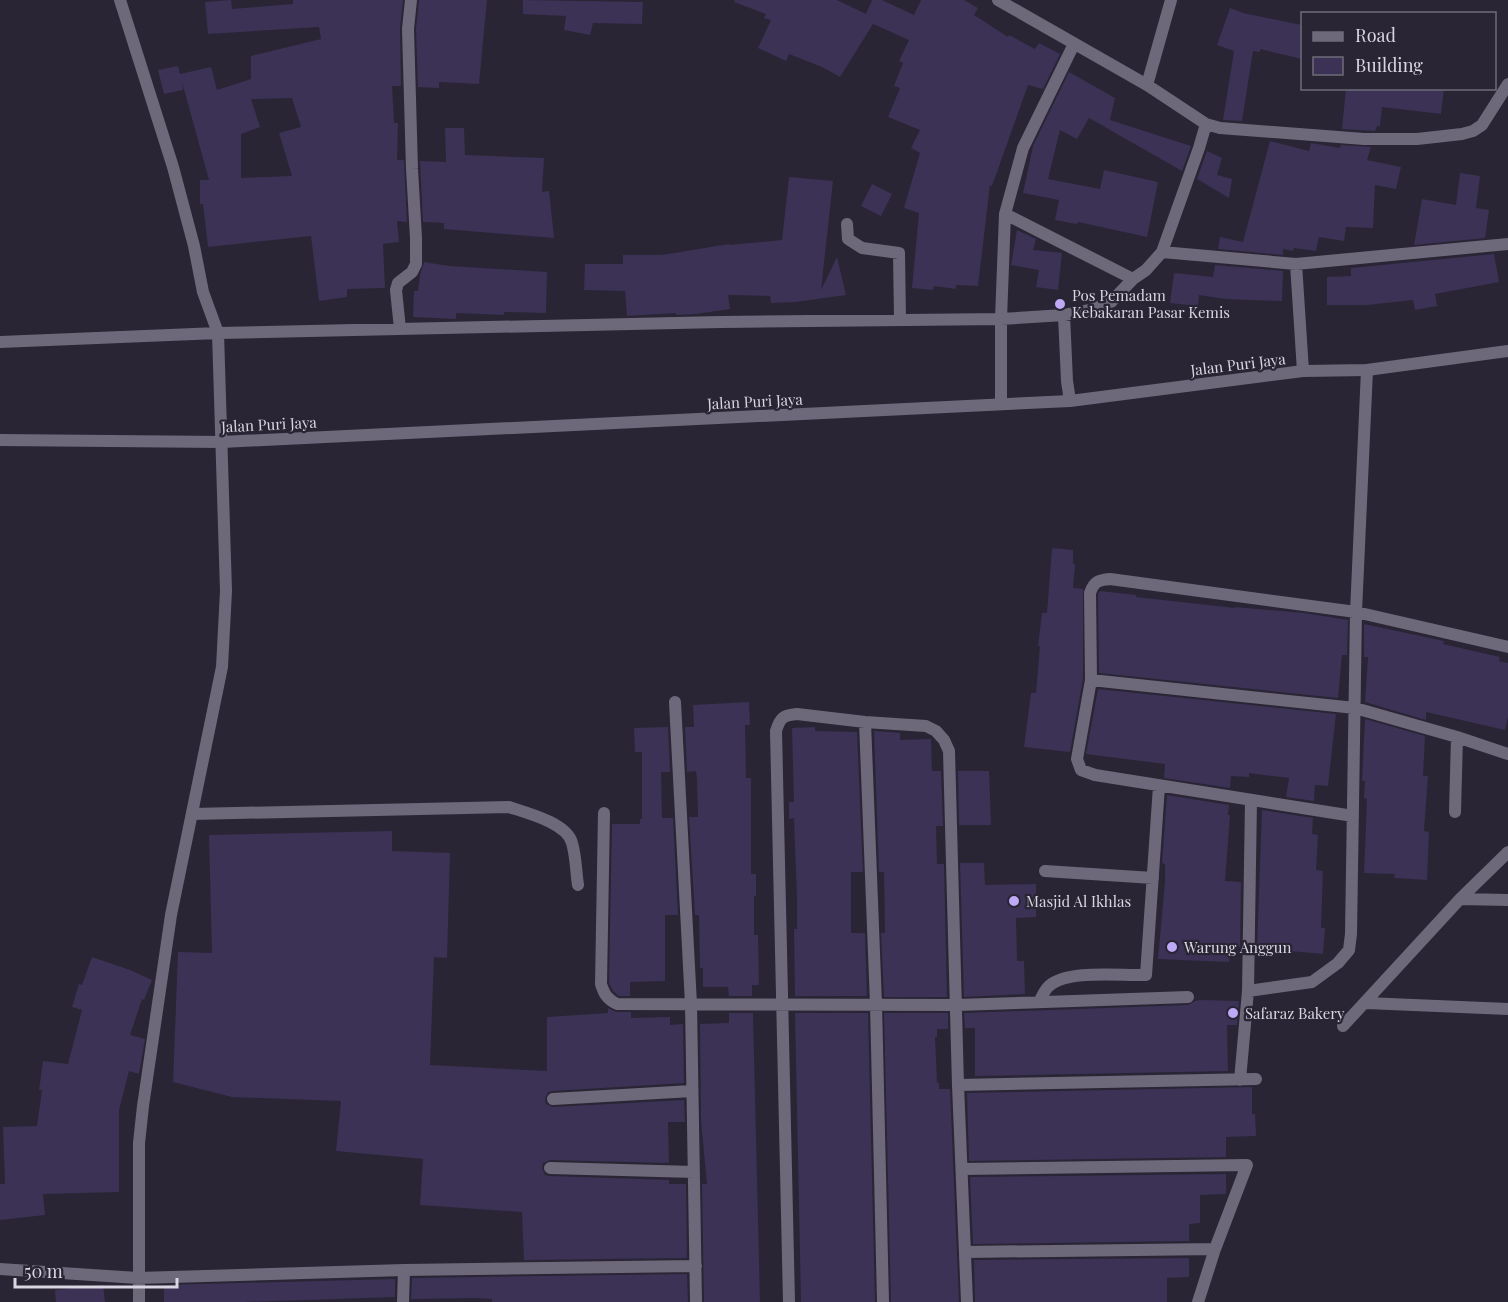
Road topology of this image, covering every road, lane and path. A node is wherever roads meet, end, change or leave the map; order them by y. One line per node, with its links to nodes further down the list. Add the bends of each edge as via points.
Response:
1 (120, 0): 19 (street, via 173,167)
2 (411, 0): 18 (street, via 408,61 416,264 396,290)
3 (998, 0): 5 (street)
4 (1171, 0): 7 (street)
5 (1074, 44): 7 (street); 9 (street, via 1023,148)
6 (1508, 84): 8 (street, via 1482,125 1462,134 1364,139 1234,130)
7 (1147, 85): 8 (street)
8 (1206, 124): 12 (street)
9 (1005, 214): 14 (street); 16 (street)
10 (847, 224): 15 (street, via 848,239 862,248 899,253)
11 (1508, 244): 13 (street)
12 (1162, 252): 13 (street); 14 (street)
13 (1296, 264): 23 (street)
14 (1133, 279): 17 (street, via 1111,302)
15 (900, 319): 16 (street); 18 (street)
16 (1001, 319): 17 (street); 25 (street)
17 (1064, 319): 24 (street)
18 (400, 329): 19 (street)
19 (218, 339): 20 (street); 27 (street)
20 (0, 342)
21 (1508, 351): 22 (street, Jalan Puri Jaya)
22 (1367, 370): 23 (street, Jalan Puri Jaya); 28 (street)
23 (1303, 371): 24 (street, Jalan Puri Jaya)
24 (1070, 401): 25 (street, Jalan Puri Jaya)
25 (1001, 404): 27 (street, Jalan Puri Jaya)
26 (0, 440): 27 (street, Jalan Puri Jaya)
27 (222, 442): 40 (street, via 225,640)
28 (1356, 612): 29 (street); 30 (street, via 1099,580 1090,593); 32 (street)
29 (1508, 647)
30 (1091, 680): 32 (street); 36 (street, via 1077,759 1081,770)
31 (675, 702): 52 (street)
32 (1355, 708): 34 (street); 41 (street)
33 (865, 722): 53 (street, via 786,715 776,731); 54 (street); 55 (street, via 926,726 936,731 949,751)
34 (1457, 737): 35 (street); 38 (street)
35 (1508, 754)
36 (1159, 786): 37 (street); 44 (street)
37 (1251, 800): 41 (street); 48 (street)
38 (1455, 812)
39 (604, 813): 52 (street, via 604,993 617,1004)
40 (192, 814): 45 (street, via 509,807 547,820 572,840); 71 (street, via 171,915 142,1106)
41 (1353, 816): 48 (street, via 1349,950 1312,982)
42 (1508, 852): 46 (street)
43 (1046, 871): 44 (street)
44 (1153, 878): 50 (street, via 1146,975 1064,978 1048,986)
45 (578, 885)
46 (1460, 899): 47 (street); 51 (street)
47 (1508, 900)
48 (1248, 991): 59 (street)
49 (1188, 997): 50 (street)
50 (1039, 1002): 55 (street)
51 (1366, 1003): 56 (street); 57 (street)
52 (691, 1004): 53 (street); 61 (street)
53 (783, 1004): 54 (street); 75 (street)
54 (876, 1004): 55 (street); 76 (street)
55 (957, 1005): 60 (street)
56 (1508, 1009)
57 (1343, 1026)
58 (1256, 1079): 59 (street)
59 (1240, 1080): 60 (street)
60 (958, 1085): 64 (street)
61 (692, 1091): 62 (street); 65 (street)
62 (553, 1099)
63 (550, 1168): 65 (street)
64 (963, 1168): 66 (street, via 1247,1165); 67 (street)
65 (694, 1172): 68 (street)
66 (1215, 1249): 67 (street); 78 (street)
67 (966, 1252): 77 (street)
68 (696, 1266): 70 (street); 74 (street)
69 (0, 1269): 71 (street)
70 (404, 1270): 71 (street); 73 (street)
71 (138, 1278): 72 (street)
72 (139, 1302)
73 (403, 1302)
74 (696, 1302)
75 (789, 1302)
76 (883, 1302)
77 (967, 1302)
78 (1198, 1302)

